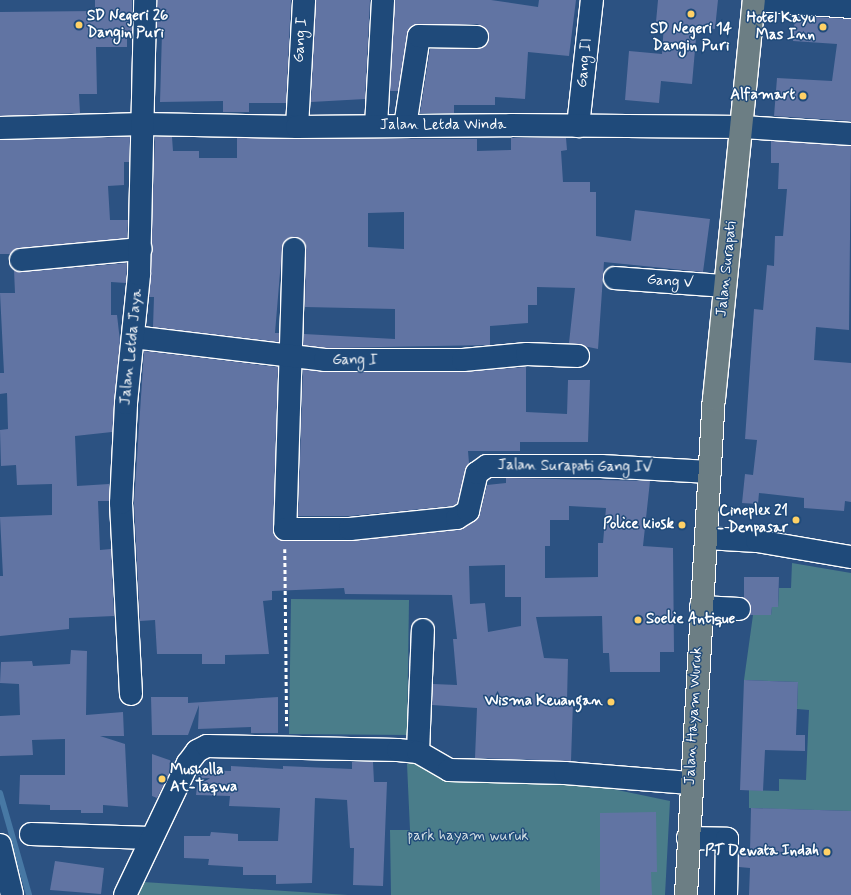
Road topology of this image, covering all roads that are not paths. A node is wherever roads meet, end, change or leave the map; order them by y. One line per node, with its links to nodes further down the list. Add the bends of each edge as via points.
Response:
1 (145, 0): 8 (street, Jalan Letda Jaya)
2 (304, 0): 14 (street, Gang I)
3 (383, 0): 9 (street)
4 (592, 0): 11 (street, Gang II)
5 (754, 0): 6 (street); 12 (main road, Jalan Surapati)
6 (851, 7)
7 (477, 37): 10 (street, via 419,36)
8 (143, 124): 13 (street, Jalan Letda Winda); 14 (street, Jalan Letda Winda); 16 (street, Jalan Letda Jaya)
9 (376, 126): 10 (street, Jalan Letda Winda); 14 (street, Jalan Letda Winda)
10 (405, 126): 11 (street, Jalan Letda Winda)
11 (578, 126): 12 (street, Jalan Letda Winda)
12 (743, 127): 15 (street, Jalan Letda Winda); 20 (main road, Jalan Surapati)
13 (0, 128)
14 (297, 128)
15 (851, 134)
16 (140, 249): 18 (street); 21 (street, Jalan Letda Jaya)
17 (294, 249): 22 (street)
18 (21, 260)
19 (615, 278): 20 (street, Gang V)
20 (725, 286): 24 (main road, Jalan Surapati)
21 (133, 337): 22 (street, Gang I); 30 (street, Jalan Letda Jaya, via 121,503)
22 (289, 355): 23 (street, Gang I, via 386,361 527,354); 24 (street, Jalan Surapati Gang IV, via 285,529 350,529 457,518 468,511 477,472 486,466 586,465)
23 (578, 356)
24 (710, 472): 25 (main road, Jalan Surapati)
25 (706, 538): 26 (street, via 757,542); 27 (main road, Jalan Hayam Wuruk)
26 (851, 557)
27 (701, 607): 28 (street); 32 (main road, Jalan Hayam Wuruk)
28 (739, 609)
29 (423, 630): 31 (street)
30 (131, 694)
31 (418, 752): 32 (street, via 449,770 566,773); 34 (street, via 208,746 197,751)
32 (690, 784): 35 (main road, Jalan Hayam Wuruk)
33 (31, 834): 34 (street)
34 (150, 838): 38 (street)
35 (688, 838): 39 (main road, Jalan Hayam Wuruk); 40 (street, via 726,839)
36 (0, 845): 37 (street)
37 (12, 895)
38 (125, 895)
39 (686, 895)
40 (726, 895)

